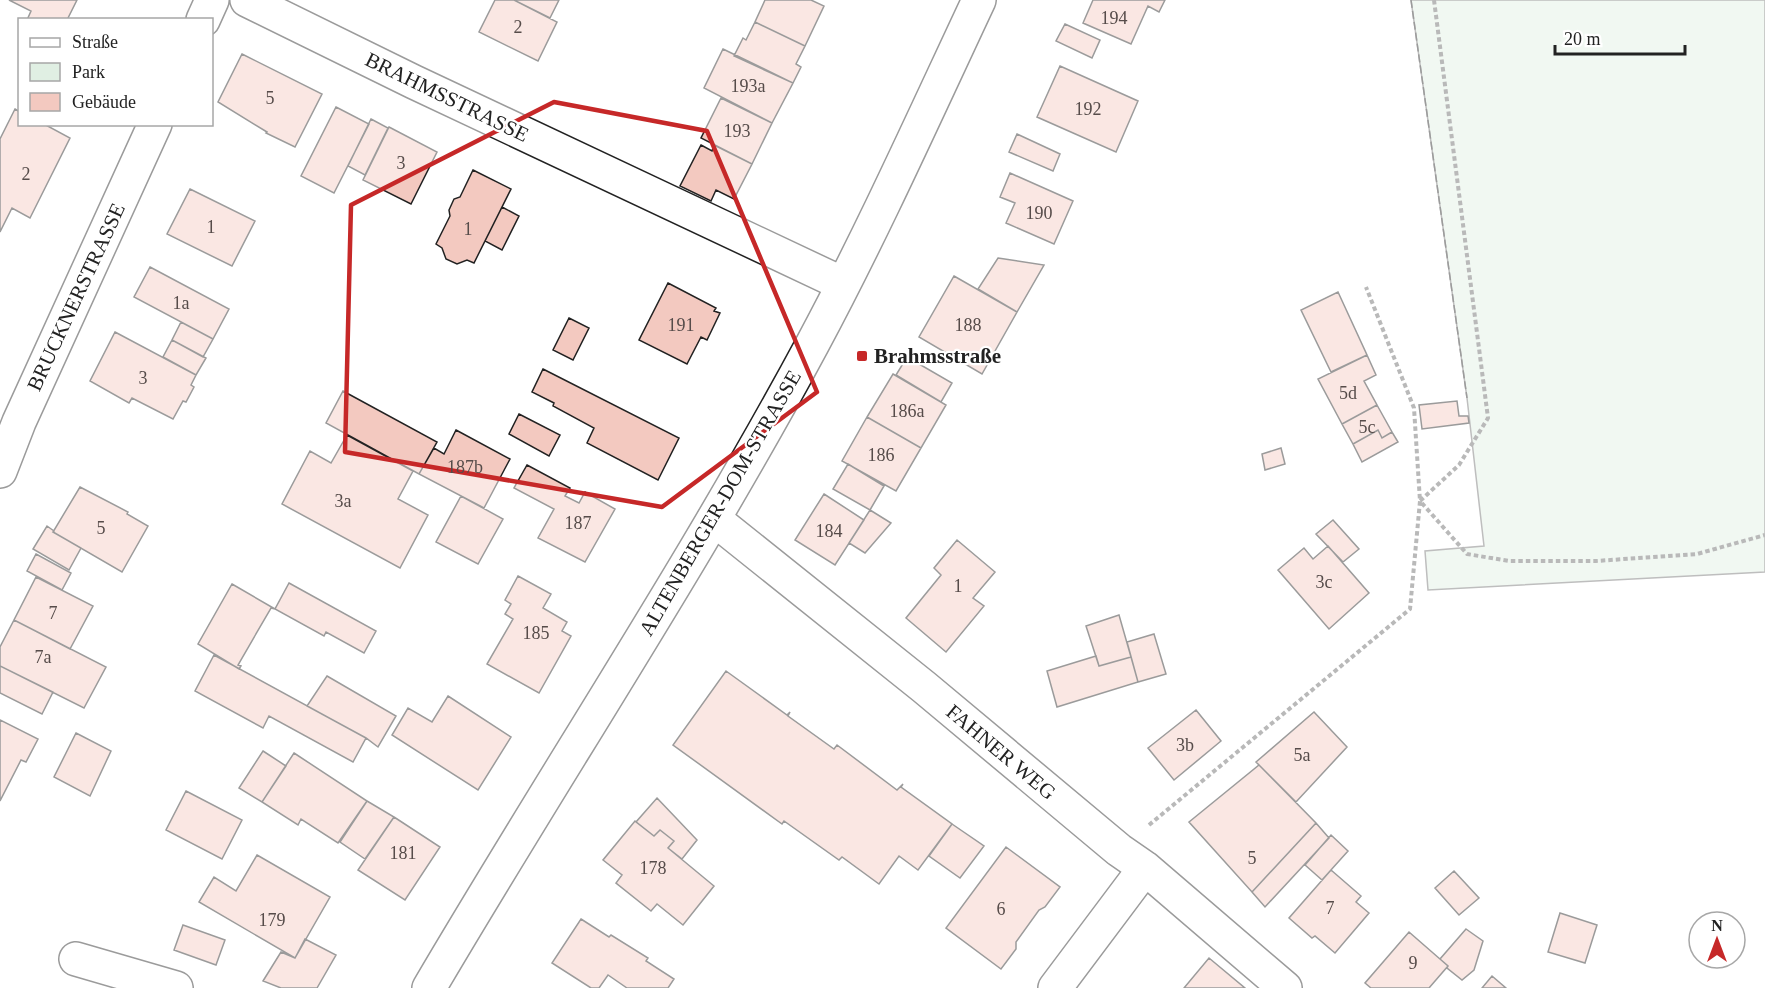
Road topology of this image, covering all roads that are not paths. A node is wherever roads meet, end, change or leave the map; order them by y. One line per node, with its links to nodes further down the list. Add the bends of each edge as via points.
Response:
1 (212, 0): 4 (street)
2 (247, 0): 6 (street, BRAHMSSTRASSE)
3 (979, 0): 6 (street, ALTENBERGER-DOM-STRASSE)
4 (204, 18)
5 (154, 126): 7 (street, BRUCKNERSTRASSE)
6 (843, 284): 8 (street, ALTENBERGER-DOM-STRASSE)
7 (0, 471)
8 (714, 519): 9 (street, FAHNER WEG); 12 (street, ALTENBERGER-DOM-STRASSE)
9 (1132, 859): 13 (street); 14 (street, FAHNER WEG)
10 (76, 959): 11 (street)
11 (176, 988)
12 (429, 988)
13 (1055, 988)
14 (1285, 988)

